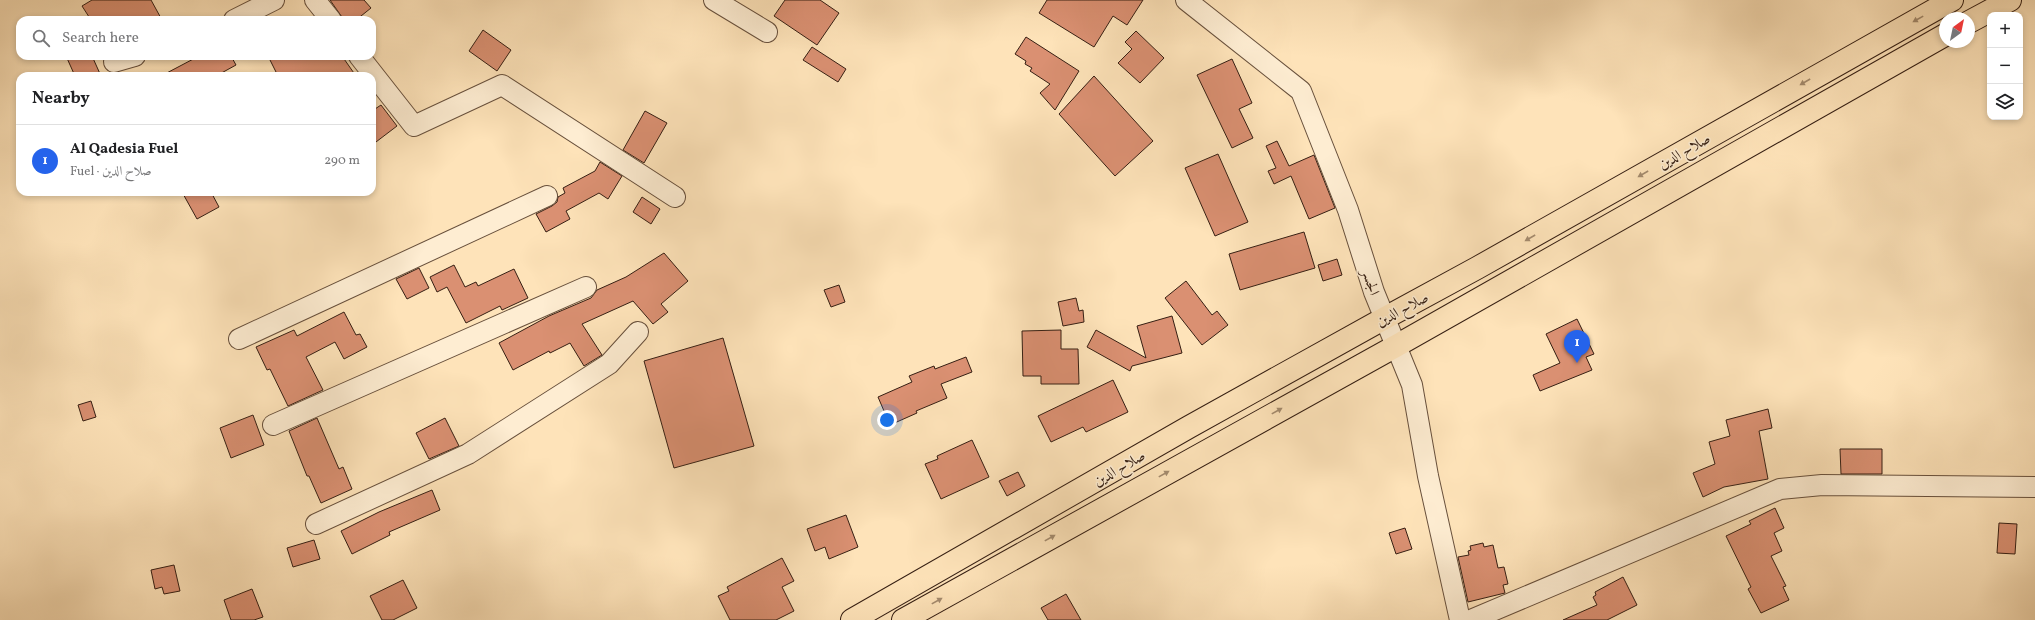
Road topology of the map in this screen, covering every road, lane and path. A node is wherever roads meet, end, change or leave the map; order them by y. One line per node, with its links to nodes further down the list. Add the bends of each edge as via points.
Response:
1 (274, 0): 7 (street)
2 (315, 0): 8 (street)
3 (714, 0): 10 (street)
4 (1186, 0): 20 (street, الجسر, via 1301,91 1348,210)
5 (1952, 0): 20 (highway, صلاح الدين, one-way to 20)
6 (2010, 0): 9 (highway)
7 (242, 16)
8 (328, 16)
9 (1975, 19)
10 (767, 32)
11 (1939, 38): 23 (highway, صلاح الدين)
12 (121, 60): 14 (street)
13 (362, 60): 15 (street)
14 (114, 62)
15 (372, 72)
16 (376, 78): 18 (street, via 414,126 502,85)
17 (547, 196): 22 (street)
18 (674, 197)
19 (586, 287): 24 (street)
20 (1385, 318): 23 (street, الجسر); 27 (highway, صلاح الدين)
21 (638, 332): 26 (street, via 609,364 468,454)
22 (239, 339)
23 (1396, 346): 28 (highway, صلاح الدين, one-way to 23); 29 (street, الجسر, via 1412,385 1428,476)
24 (273, 425)
25 (2035, 487): 30 (street, via 1822,485 1780,489)
26 (316, 524)
27 (852, 620)
28 (903, 620)
29 (1460, 620)
30 (1471, 620)

